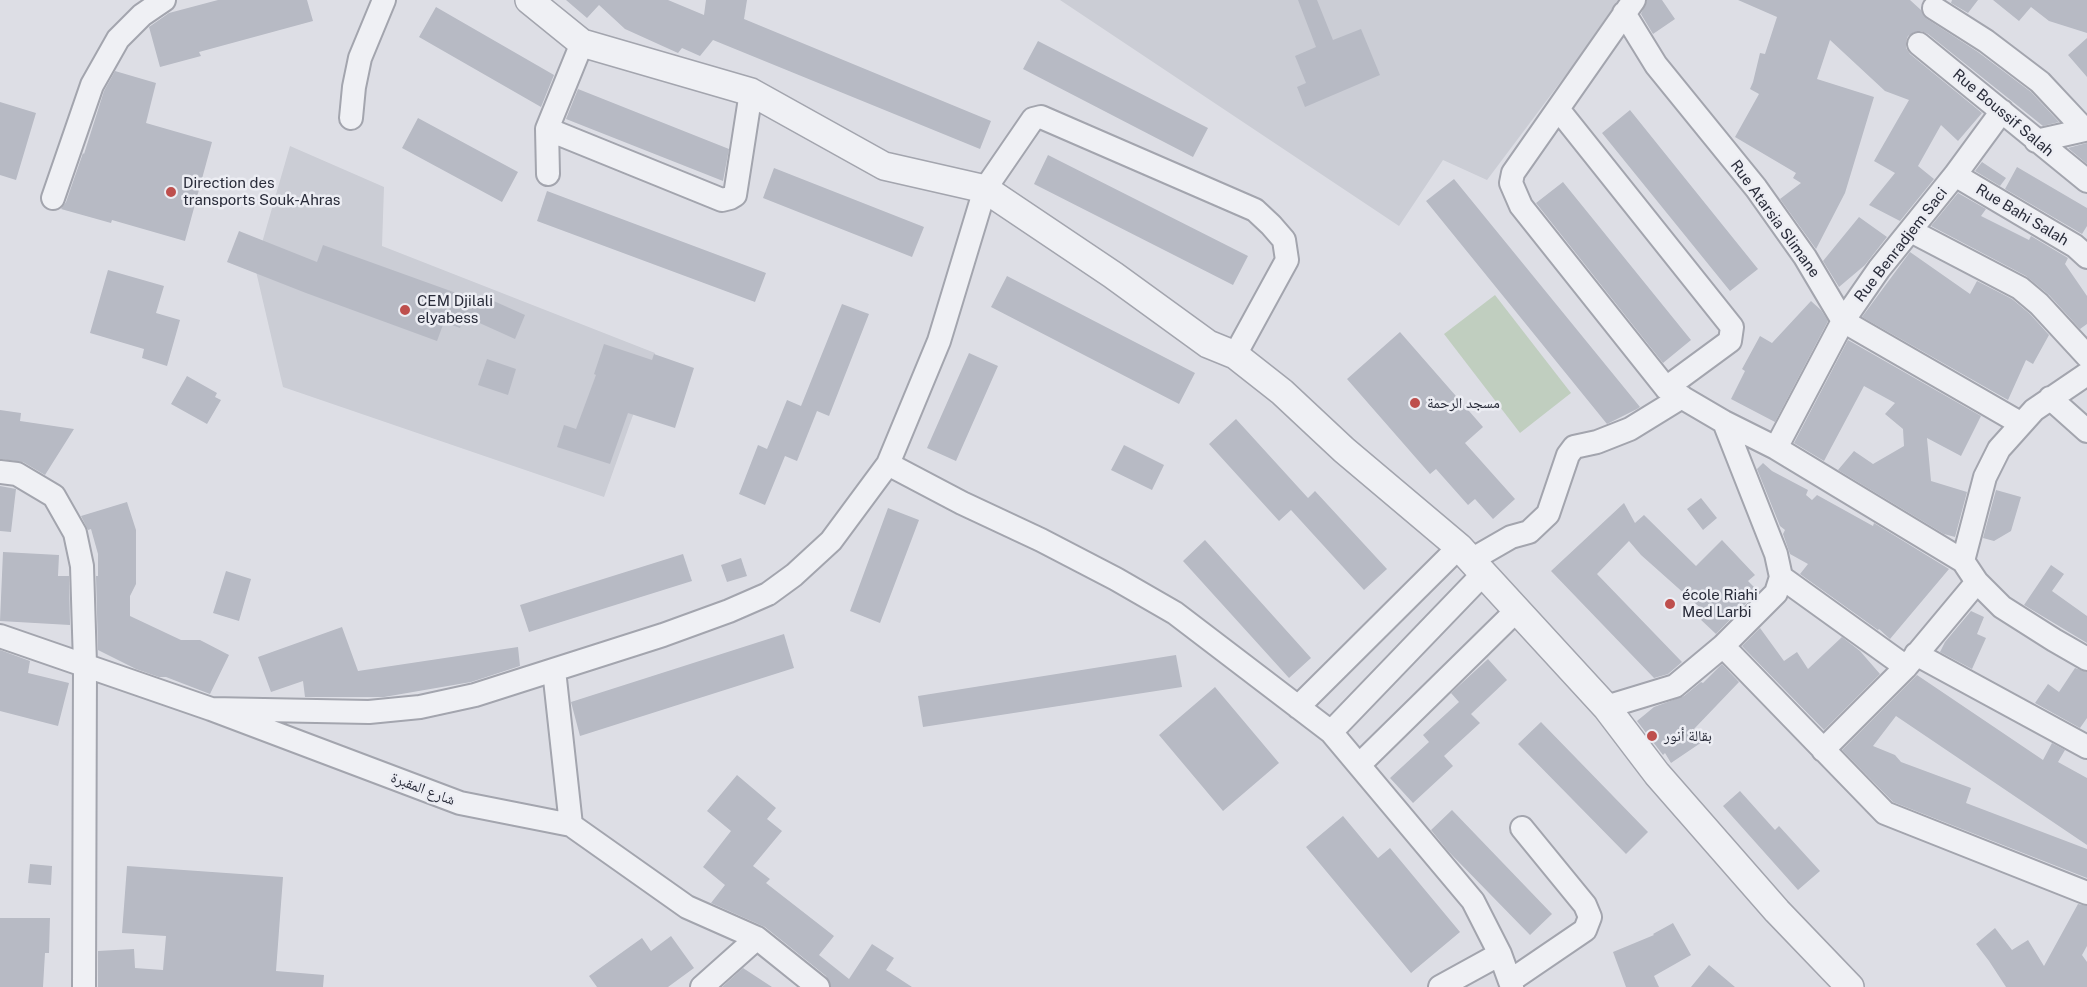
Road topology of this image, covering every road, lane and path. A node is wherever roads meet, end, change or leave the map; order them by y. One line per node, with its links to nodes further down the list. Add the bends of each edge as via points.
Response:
1 (164, 0): 19 (street, via 118,39 92,85)
2 (384, 0): 11 (street, via 360,58)
3 (529, 0): 6 (street)
4 (1629, 7): 9 (street); 22 (street, Rue Atarsia Slimane, via 1656,65 1756,188 1799,248)
5 (1934, 8): 13 (street, via 2040,82)
6 (582, 43): 8 (street); 12 (street)
7 (1919, 44): 10 (street, Rue Boussif Salah)
8 (751, 92): 12 (street, via 735,195 722,200); 18 (street, via 884,166)
9 (1558, 110): 26 (street, via 1513,173 1514,194); 26 (street, via 1732,327 1730,341)
10 (2002, 111): 14 (street, Rue Boussif Salah); 16 (street, Rue Benradjem Saci)
11 (351, 118)
12 (547, 129): 15 (street)
13 (2086, 129): 14 (street)
14 (2036, 141): 17 (street, Rue Boussif Salah)
15 (548, 174)
16 (1955, 175): 20 (street, Rue Benradjem Saci); 21 (street, Rue Bahi Salah, via 2075,246)
17 (2087, 181)
18 (985, 189): 23 (street, via 1208,344); 23 (street, via 1027,126 1041,117 1255,210 1284,240 1287,260); 32 (street, via 939,340)
19 (53, 198)
20 (1911, 231): 22 (street, Rue Benradjem Saci); 24 (street, via 2020,288)
21 (2087, 257)
22 (1843, 321): 29 (street, Rue Atarsia Slimane); 31 (street, Rue Benradjem Saci)
23 (1235, 355): 34 (street)
24 (2087, 356)
25 (2087, 374): 27 (street)
26 (1674, 393): 28 (street); 34 (street, via 1630,429 1574,447 1548,514 1529,532)
27 (2050, 398): 29 (street); 30 (street)
28 (1724, 422): 31 (street); 36 (street, via 1776,554)
29 (2020, 423): 35 (street, via 1999,449 1985,477)
30 (2087, 431)
31 (1776, 448): 35 (street)
32 (888, 464): 44 (street, via 831,541 768,594); 45 (street, via 1116,579 1174,613)
33 (0, 472): 43 (street, via 17,474 54,496 75,533 82,566)
34 (1471, 560): 38 (street); 45 (street); 48 (street)
35 (1963, 561): 37 (street)
36 (1781, 578): 40 (street, via 1776,593); 42 (street)
37 (1977, 582): 41 (street, via 2002,607); 42 (street)
38 (1517, 610): 46 (street); 51 (street)
39 (0, 636): 43 (street, شارع المقبرة)
40 (1723, 646): 46 (street, via 1675,686); 50 (street)
41 (2087, 659)
42 (1911, 660): 49 (street); 50 (street)
43 (84, 664): 47 (street, شارع المقبرة); 58 (street)
44 (554, 670): 47 (street, via 475,695 420,707 369,712); 52 (street)
45 (1298, 707): 48 (street)
46 (1606, 707): 62 (street, via 1657,774 1777,912)
47 (211, 708): 52 (street, شارع المقبرة, via 460,803)
48 (1331, 732): 51 (street)
49 (2087, 747)
50 (1823, 750): 54 (street, via 1885,813)
51 (1359, 765): 56 (street, via 1473,901)
52 (571, 825): 55 (street, شارع المقبرة, via 687,907)
53 (1522, 828): 57 (street, via 1585,905 1590,917 1586,930)
54 (2087, 893)
55 (757, 939): 59 (street); 60 (street, شارع المقبرة)
56 (1500, 954): 57 (street); 61 (street)
57 (1511, 984)
58 (84, 987)
59 (702, 987)
60 (818, 987)
61 (1440, 987)
62 (1850, 987)

